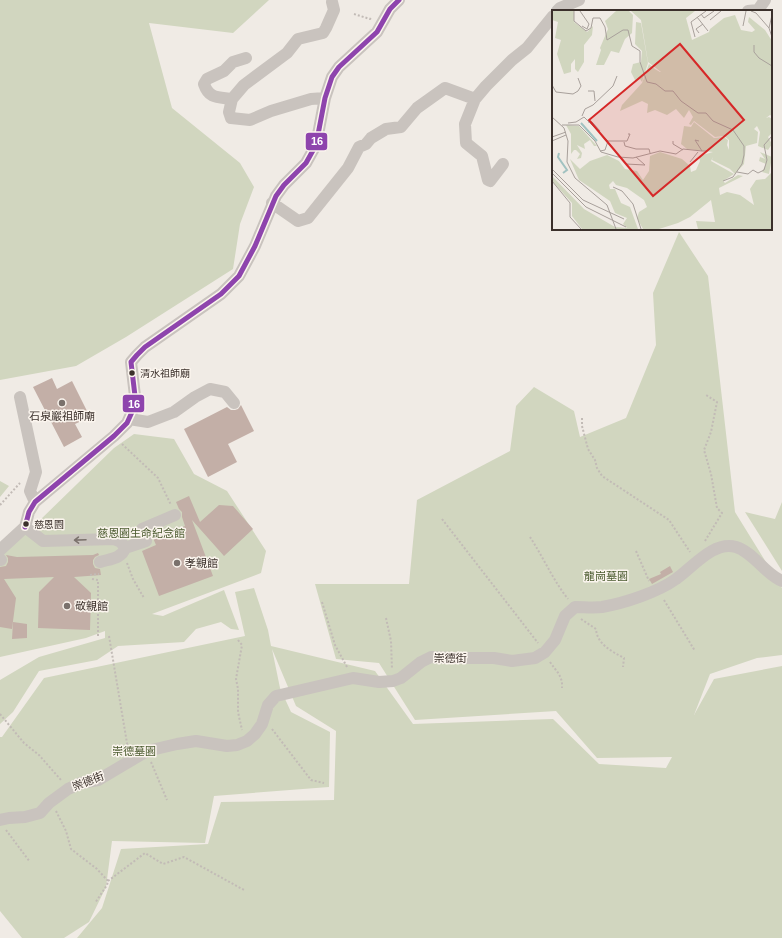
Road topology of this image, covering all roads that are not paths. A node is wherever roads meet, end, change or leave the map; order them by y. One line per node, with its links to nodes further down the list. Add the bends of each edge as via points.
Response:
1 (399, 0): 9 (street, via 390,9 377,32 339,67 332,77)
2 (579, 0): 5 (street)
3 (765, 0): 6 (street)
4 (332, 2): 10 (street, via 334,10 322,33 298,40 287,53 244,85)
5 (557, 9)
6 (758, 10)
7 (552, 16): 11 (street, via 527,48)
8 (246, 58): 10 (street, via 232,62 224,71 206,79 204,84 206,92 212,96)
9 (326, 98): 10 (street, via 310,99 250,120 231,118 229,112); 13 (street, via 316,145 306,163 284,185)
10 (232, 99)
11 (475, 99): 12 (street, via 466,124 466,143 482,156 488,180 490,181); 13 (street, via 445,88 417,108 401,127 386,129 371,138 359,147 348,168 308,218 298,221)
12 (503, 164)
13 (272, 203): 16 (street, via 255,246 239,276 221,294 145,347 131,362 135,396)
14 (20, 398): 17 (street, via 36,472 30,491)
15 (234, 403): 16 (street, via 225,392 210,389 174,412 148,422)
16 (129, 420): 17 (street, via 114,436)
17 (35, 502): 19 (street)
18 (175, 516): 20 (street, via 142,529 146,541)
19 (25, 527): 20 (street, one-way to 19, via 121,542 114,539 43,541); 21 (street)
20 (126, 553): 22 (street)
21 (0, 556)
22 (99, 568)
23 (782, 582): 24 (street, 崇德街, via 745,552 735,546 722,546 656,591 605,606 571,602 555,640 545,652 535,658 512,661 494,658 431,657 393,681 379,682 353,678 276,696 268,705 262,724 247,741 227,746 196,741 147,751 98,780 68,788 40,813 9,818)
24 (2, 823)

